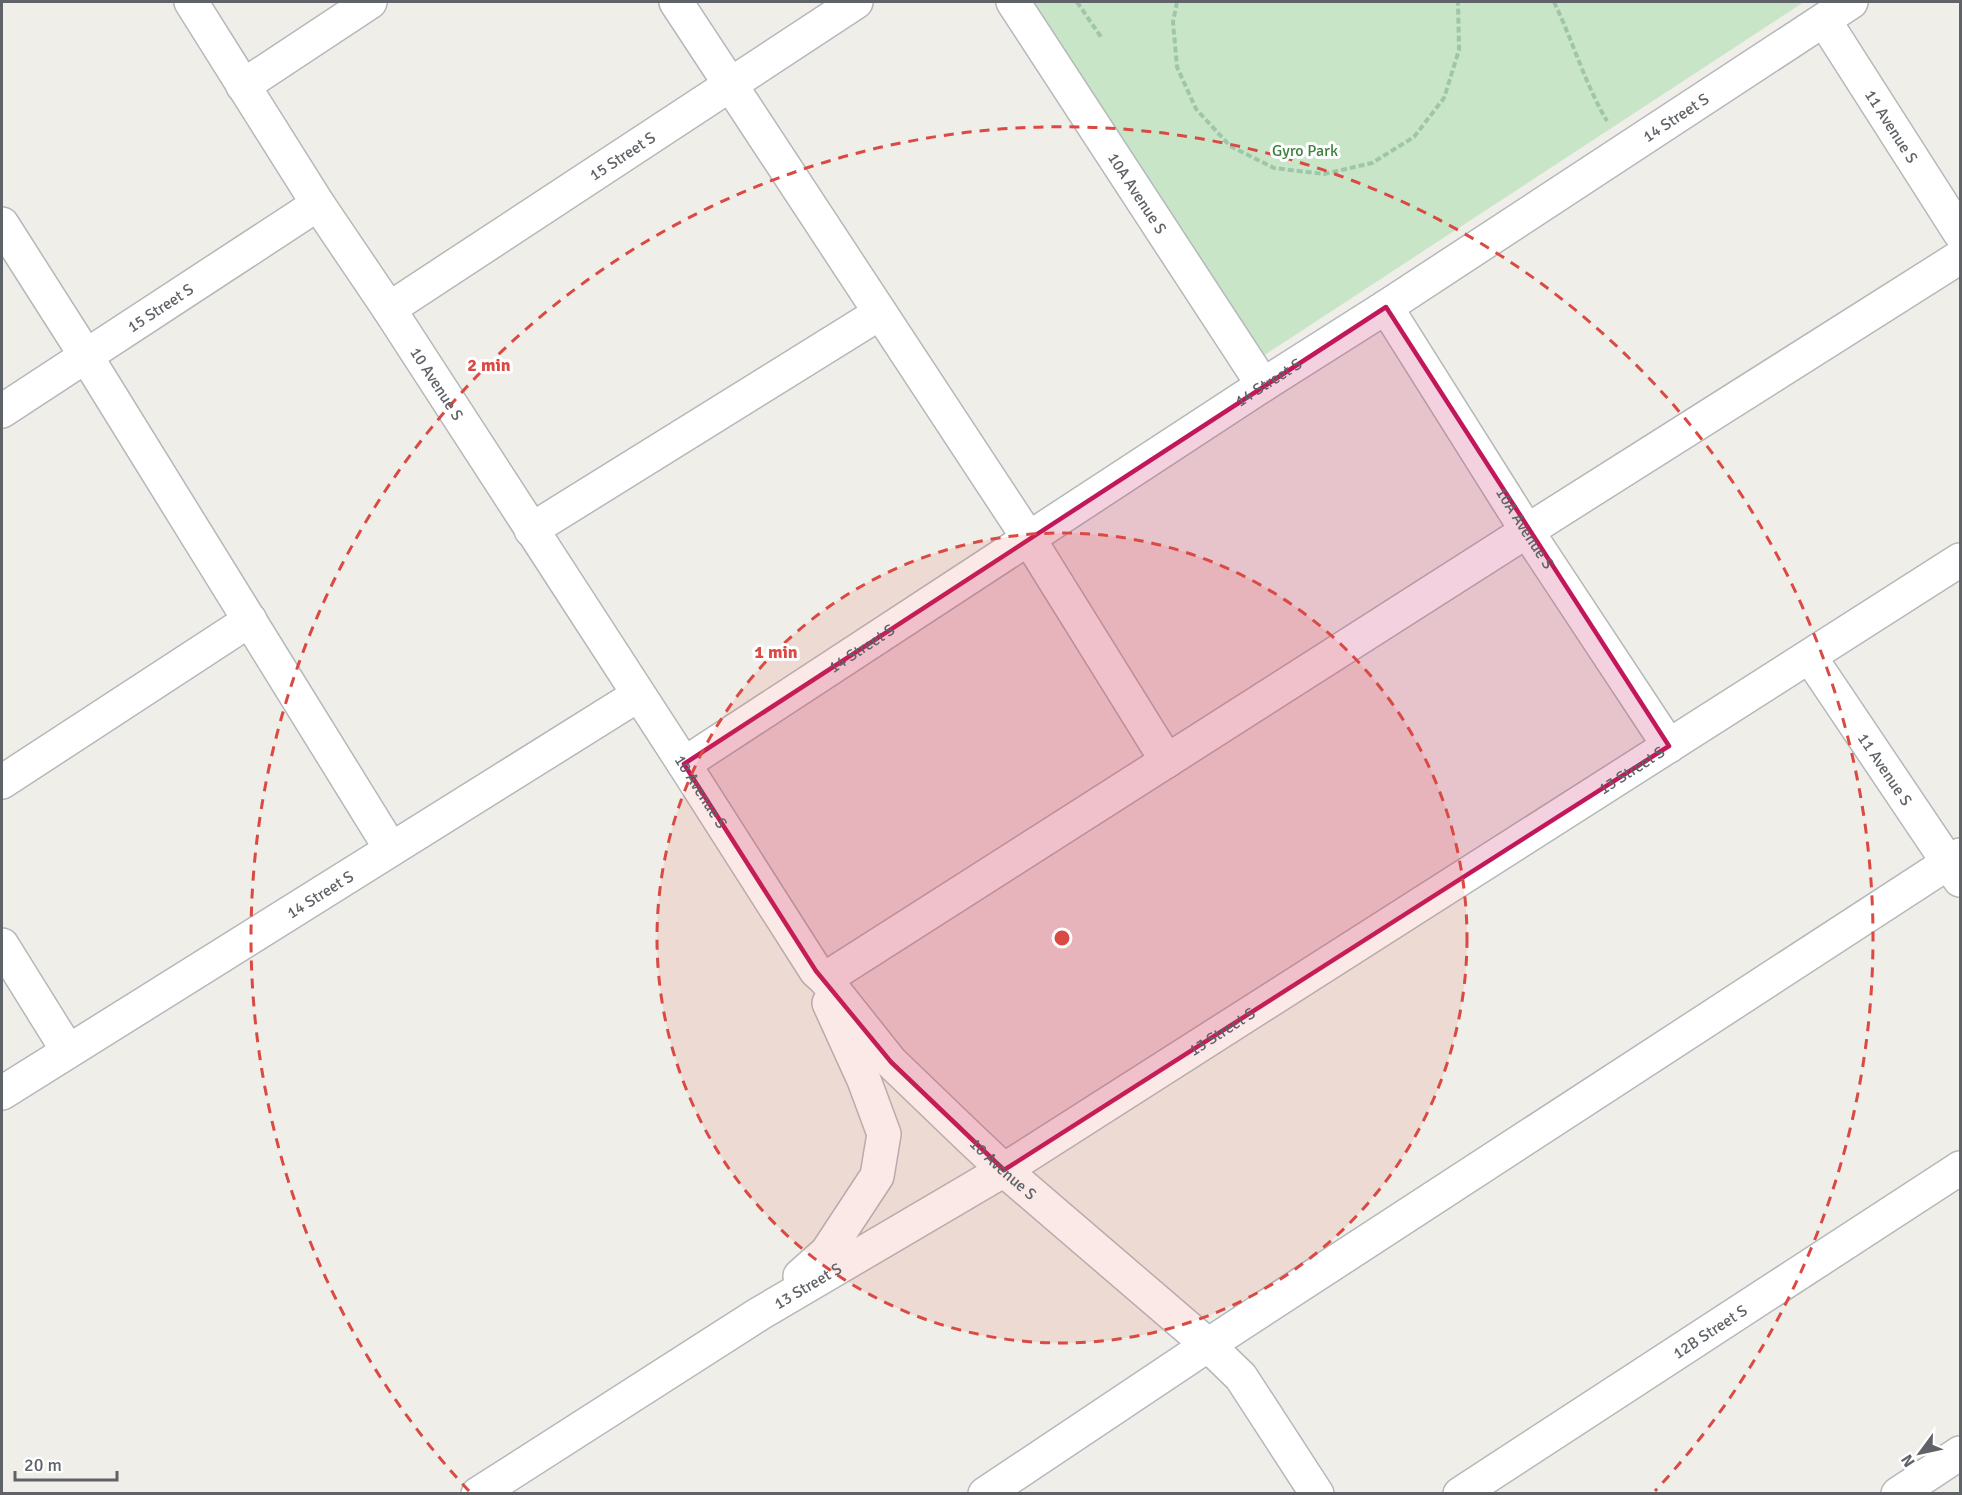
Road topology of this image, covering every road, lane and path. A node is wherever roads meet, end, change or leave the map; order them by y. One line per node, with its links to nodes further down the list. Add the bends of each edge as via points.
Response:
1 (191, 2): 14 (street, 10 Avenue S)
2 (370, 2): 14 (street)
3 (676, 2): 13 (street)
4 (856, 2): 13 (street, 15 Street S)
5 (1013, 2): 24 (street, 10A Avenue S)
6 (1077, 2): 12 (path)
7 (1177, 2): 8 (path, via 1173,22 1177,67 1196,109 1230,146 1274,168 1324,174 1372,163 1414,137 1444,98 1459,50)
8 (1458, 2)
9 (1554, 2): 15 (path, via 1597,104)
10 (1851, 2): 11 (street, 14 Street S)
11 (1824, 20): 15 (street, 14 Street S); 18 (street, 11 Avenue S)
12 (1101, 37)
13 (731, 84): 21 (street, 15 Street S); 22 (street)
14 (243, 86): 16 (street, 10 Avenue S)
15 (1624, 151): 20 (street, 14 Street S)
16 (318, 204): 21 (street, 10 Avenue S); 23 (street, 15 Street S)
17 (2, 225): 23 (street)
18 (1960, 233)
19 (1960, 257): 27 (street)
20 (1386, 308): 24 (street, 14 Street S); 27 (street, 10A Avenue S)
21 (388, 309): 26 (street, 10 Avenue S)
22 (880, 313): 26 (street); 28 (street)
23 (86, 356): 25 (street, 15 Street S); 30 (street)
24 (1263, 385): 28 (street, 14 Street S)
25 (2, 411)
26 (531, 530): 32 (street, 10 Avenue S)
27 (1527, 531): 33 (street, 10A Avenue S); 34 (street)
28 (1029, 538): 34 (street); 35 (street, 14 Street S)
29 (1960, 560): 31 (street, 13 Street S)
30 (250, 620): 36 (street); 37 (street)
31 (1810, 657): 33 (street, 13 Street S); 38 (street, 11 Avenue S)
32 (638, 695): 35 (street, 10 Avenue S); 37 (street, 14 Street S)
33 (1669, 746): 44 (street, 13 Street S)
34 (1167, 760): 40 (street)
35 (684, 764): 40 (street, 10 Avenue S)
36 (2, 782)
37 (391, 849): 41 (street, 14 Street S)
38 (1956, 866): 46 (street)
39 (2, 945): 41 (street)
40 (820, 975): 44 (street, 10 Avenue S, via 891,1062); 45 (street, via 884,1134 877,1176 827,1252)
41 (68, 1052): 42 (street, 14 Street S)
42 (2, 1093)
43 (1960, 1168): 51 (street, 12B Street S)
44 (1004, 1170): 45 (street, 13 Street S); 46 (street, 10 Avenue S)
45 (759, 1314): 48 (street, 13 Street S)
46 (1208, 1345): 49 (street); 50 (street, 10 Avenue S, via 1241,1377)
47 (1960, 1453): 52 (street)
48 (478, 1494)
49 (985, 1494)
50 (1317, 1494)
51 (1460, 1494)
52 (1898, 1494)

